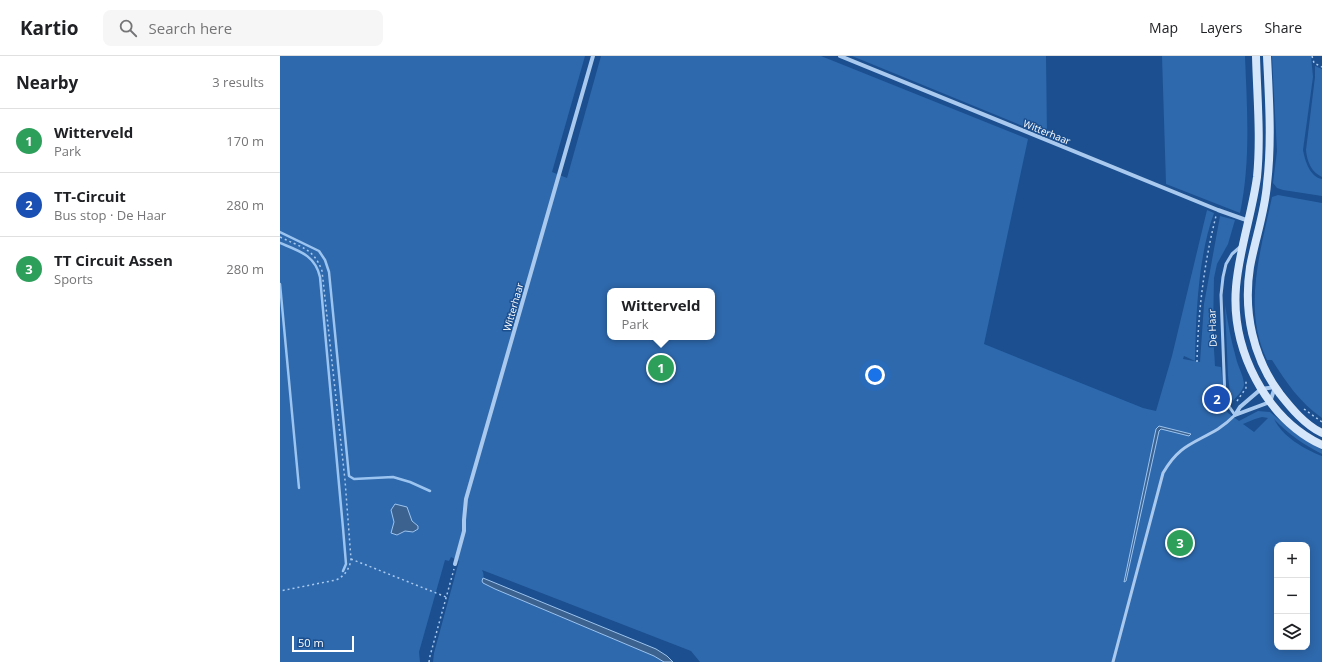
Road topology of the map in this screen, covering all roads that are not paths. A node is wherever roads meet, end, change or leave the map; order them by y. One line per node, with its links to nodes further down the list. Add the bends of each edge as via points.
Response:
1 (593, 56): 14 (street, Witterhaar, via 466,499 464,531)
2 (840, 56): 5 (street, Witterhaar)
3 (1256, 56): 5 (street, via 1259,157)
4 (1267, 56): 6 (street, via 1270,158)
5 (1249, 221): 6 (street); 7 (street)
6 (1260, 224): 8 (street, via 1250,266 1248,311 1257,354)
7 (1244, 243): 9 (street, via 1236,288 1237,323 1248,362); 11 (lane, De Haar, via 1226,264 1221,295 1225,399)
8 (1275, 387): 9 (street); 10 (street); 12 (street, via 1298,414)
9 (1261, 389): 10 (street); 11 (street, via 1240,407)
10 (1270, 402): 11 (street); 13 (street, via 1292,426)
11 (1235, 415): 15 (lane, via 1219,428 1178,452 1163,473)
12 (1322, 433)
13 (1322, 445)
14 (455, 564)
15 (1113, 662)

